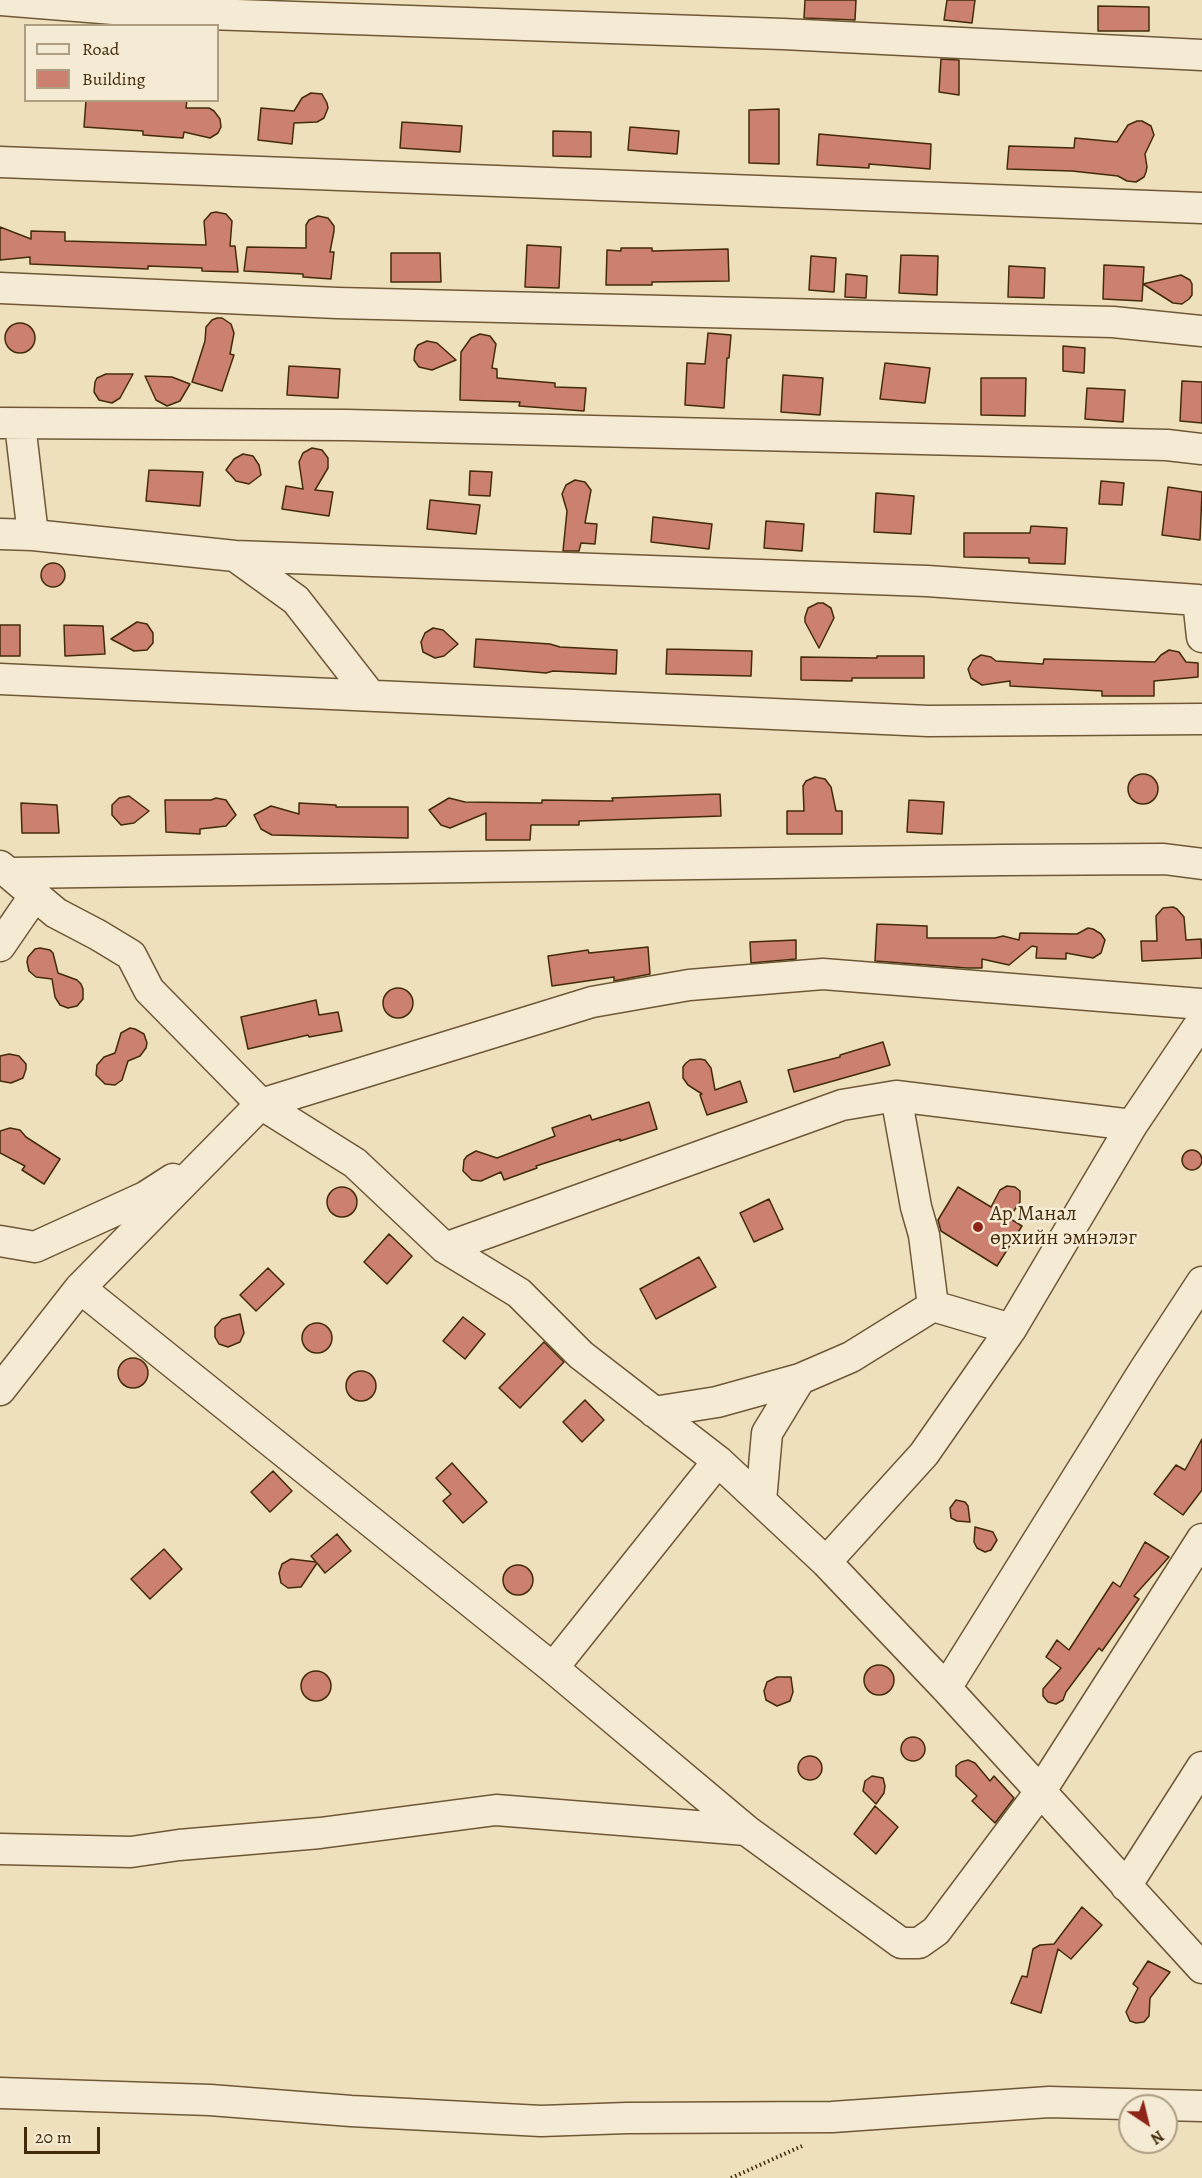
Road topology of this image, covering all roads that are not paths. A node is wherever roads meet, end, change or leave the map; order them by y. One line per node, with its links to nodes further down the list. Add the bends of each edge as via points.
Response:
1 (0, 0): 2 (street, via 151,12 783,34)
2 (1202, 55)
3 (0, 162): 4 (street)
4 (1202, 208)
5 (0, 288): 6 (street, via 337,303 1113,322)
6 (1202, 331)
7 (10, 423): 8 (street, via 347,425 1167,445); 10 (street)
8 (1202, 449)
9 (0, 534): 10 (street)
10 (33, 535): 11 (street)
11 (235, 556): 12 (street, via 927,581 1198,600); 14 (street, via 296,600)
12 (1202, 637)
13 (0, 679): 14 (street)
14 (370, 695): 15 (street, via 928,721)
15 (1202, 719)
16 (1202, 864): 17 (street, via 1164,859)
17 (5, 869): 18 (street)
18 (35, 895): 19 (street); 23 (street, via 56,913 131,955 149,990)
19 (0, 946)
20 (1202, 1004): 23 (street, via 823,974 688,985 592,1002)
21 (1202, 1021): 24 (street)
22 (896, 1096): 24 (street); 27 (street, via 842,1105); 30 (street, via 924,1235)
23 (261, 1104): 25 (street); 27 (street, via 355,1163)
24 (1132, 1125): 31 (street)
25 (210, 1156): 26 (street, via 145,1197 35,1247); 29 (street)
26 (0, 1241)
27 (445, 1248): 34 (street, via 519,1293 581,1355)
28 (1202, 1282): 40 (street)
29 (80, 1288): 33 (street); 39 (street)
30 (933, 1306): 31 (street); 32 (street, via 850,1356)
31 (1011, 1329): 38 (street, via 924,1454)
32 (800, 1379): 34 (street, via 717,1402); 36 (street, via 767,1433)
33 (0, 1390)
34 (654, 1412): 35 (street)
35 (718, 1461): 36 (street); 39 (street)
36 (761, 1501): 38 (street)
37 (1202, 1539): 42 (street)
38 (826, 1562): 40 (street)
39 (553, 1668): 43 (street)
40 (946, 1689): 42 (street)
41 (1202, 1767): 45 (street)
42 (1041, 1792): 43 (street, via 936,1931 919,1943 901,1943); 45 (street)
43 (746, 1830): 44 (street, via 496,1810 131,1852)
44 (0, 1849)
45 (1126, 1886): 46 (street)
46 (1201, 1966)
47 (0, 2093): 48 (street, via 210,2100 542,2121 832,2117 1049,2102)
48 (1202, 2106)

